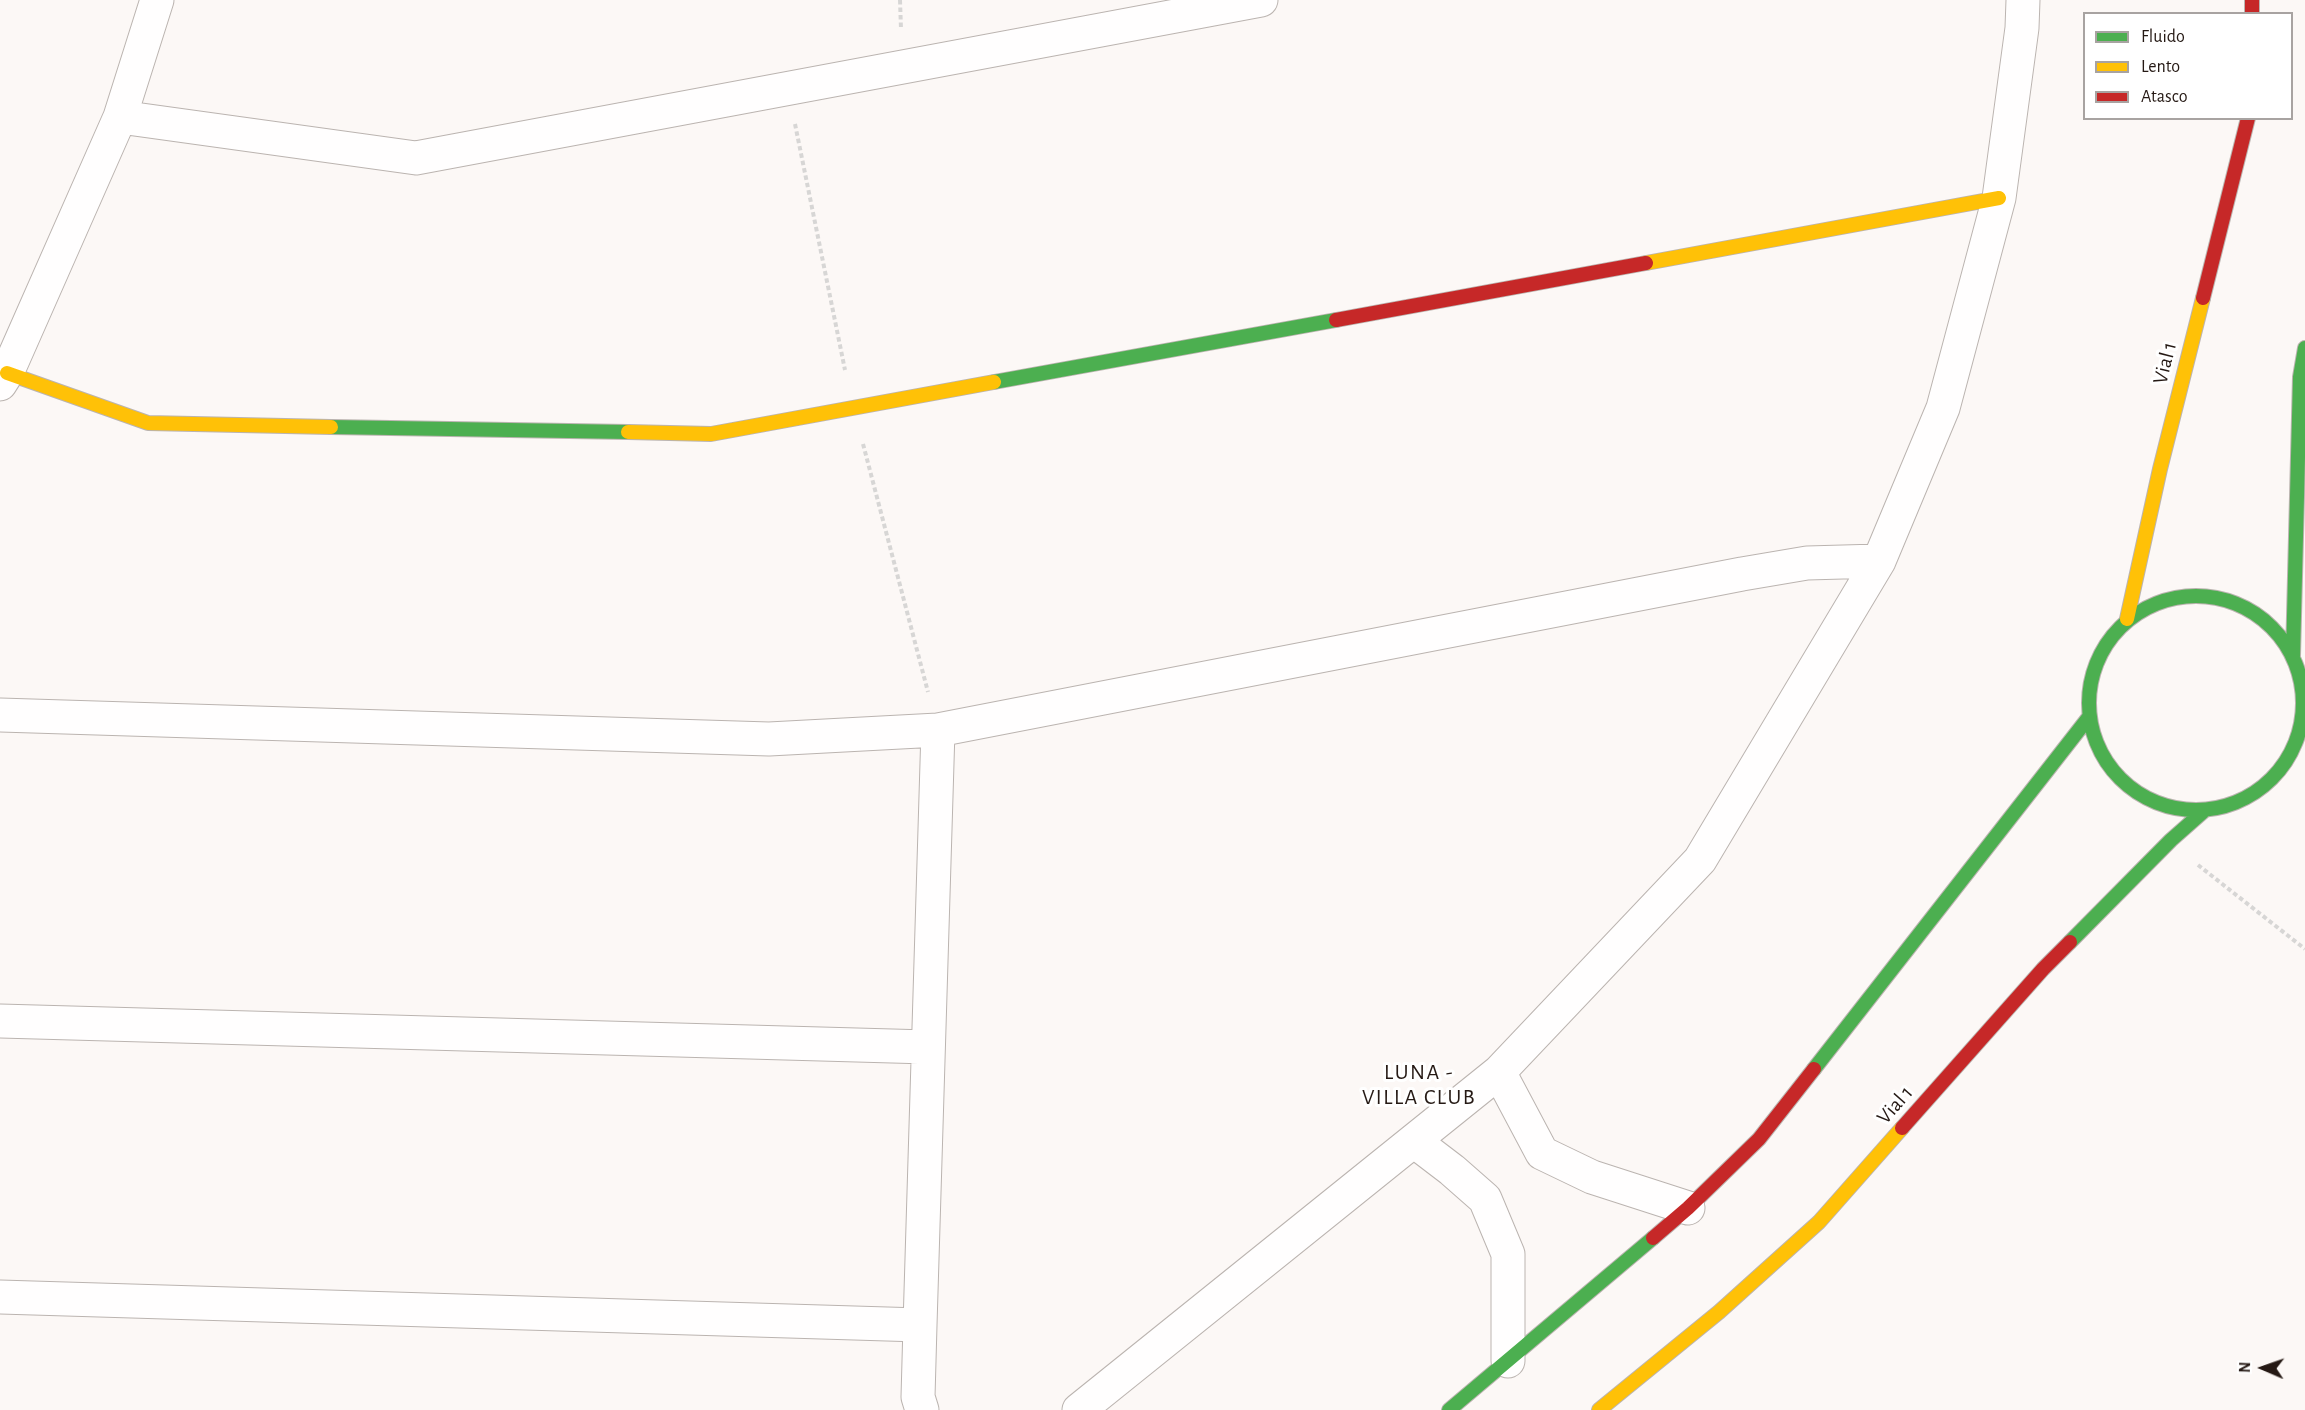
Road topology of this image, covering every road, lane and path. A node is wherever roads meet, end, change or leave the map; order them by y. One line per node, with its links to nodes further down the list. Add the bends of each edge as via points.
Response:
1 (157, 0): 4 (street)
2 (1261, 0): 4 (street, via 416,158)
3 (2023, 0): 6 (street)
4 (120, 117): 8 (street)
5 (2247, 120): 10 (main road, Vial 1, via 2160,469)
6 (1999, 198): 8 (main road, via 711,434 148,423); 9 (street, via 1943,408)
7 (2305, 348): 11 (main road, via 2300,377)
8 (4, 378)
9 (1879, 561): 14 (street, via 1807,563 1742,574); 20 (street, via 1700,860)
10 (2127, 619): 11 (main road, via 2155,602 2187,595 2219,597 2249,609 2275,629); 13 (main road, via 2104,647 2090,681)
11 (2293, 656): 15 (main road, via 2302,690 2302,712 2289,756 2267,783 2238,802)
12 (0, 715): 14 (street, via 770,739)
13 (2089, 717): 15 (main road, via 2098,749 2116,776 2142,796 2172,808); 22 (main road, via 1759,1139)
14 (938, 730): 19 (street)
15 (2205, 810): 16 (main road, Vial 1)
16 (2171, 840): 17 (path, via 2205,872); 29 (main road, Vial 1, via 2043,969 1820,1222 1719,1312)
17 (2305, 949)
18 (0, 1022): 19 (street)
19 (928, 1047): 24 (street)
20 (1499, 1072): 21 (street); 22 (street, via 1542,1153 1592,1177)
21 (1414, 1141): 25 (street, via 1485,1199 1508,1254); 27 (street)
22 (1688, 1208): 25 (main road)
23 (0, 1297): 24 (street)
24 (920, 1325): 26 (street, via 918,1396)
25 (1508, 1361): 28 (main road)
26 (922, 1410)
27 (1079, 1410)
28 (1449, 1410)
29 (1599, 1410)

